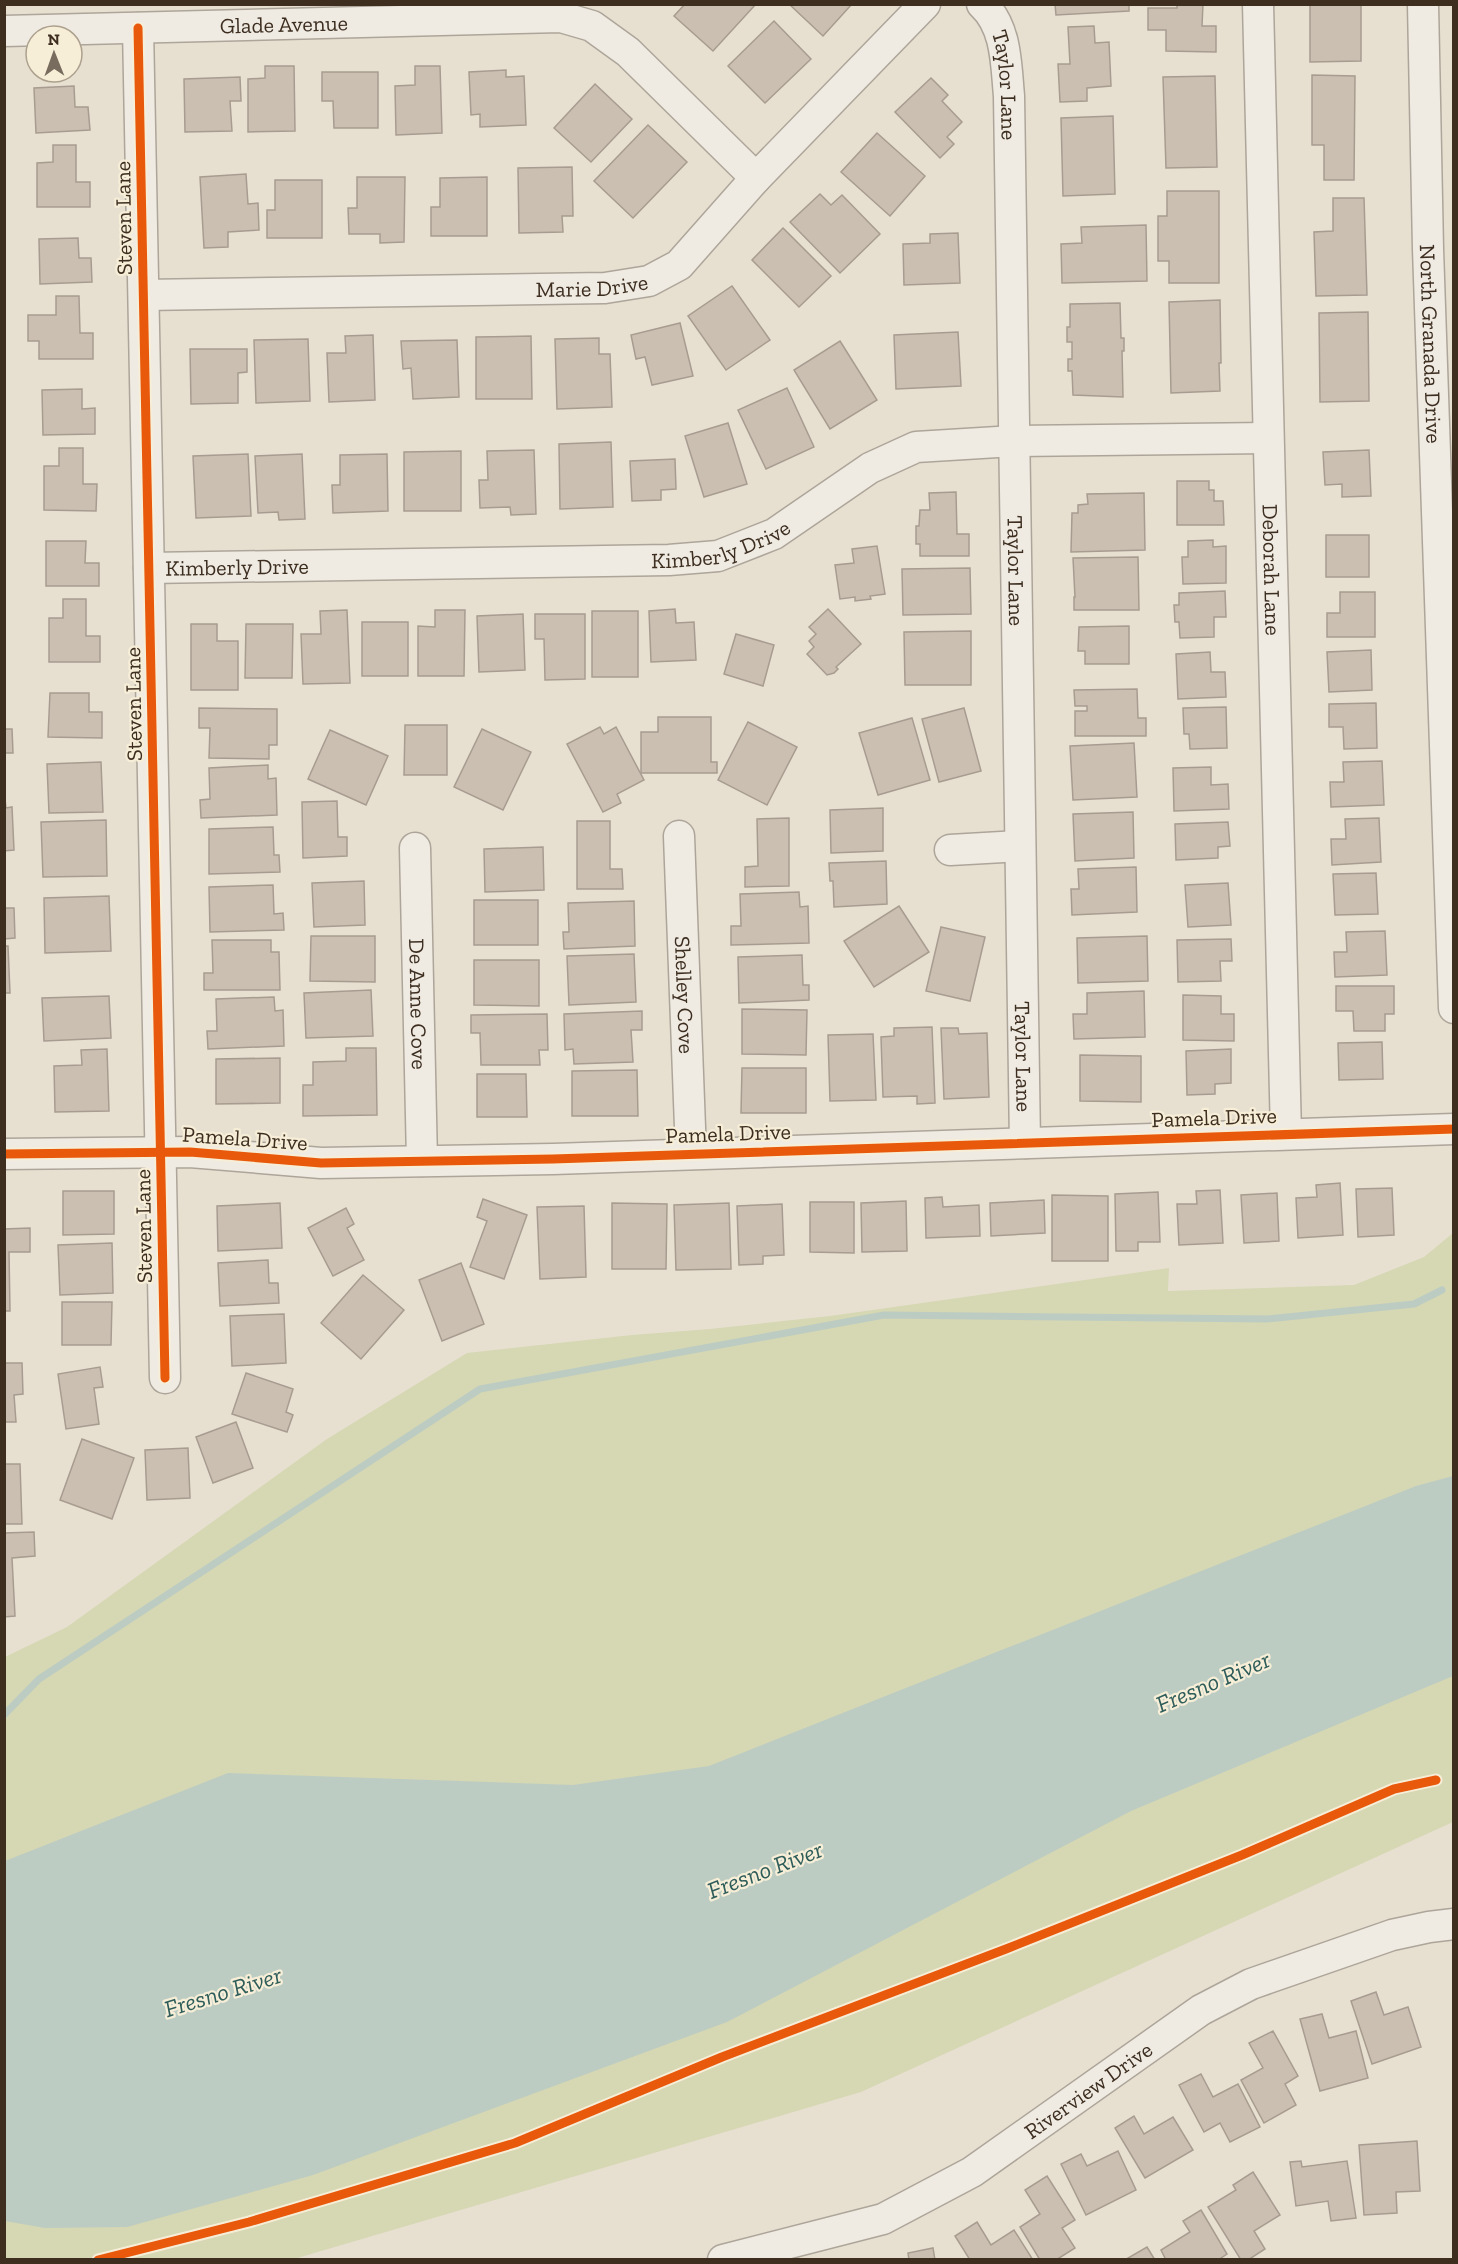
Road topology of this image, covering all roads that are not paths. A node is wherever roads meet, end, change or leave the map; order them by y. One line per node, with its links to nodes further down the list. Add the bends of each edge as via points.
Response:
1 (925, 4): 7 (street, Marie Drive)
2 (982, 4): 11 (street, Taylor Lane, via 1004,44 1009,96)
3 (1258, 4): 10 (street, Deborah Lane)
4 (1423, 4): 8 (street, North Granada Drive)
5 (138, 28): 6 (street, Glade Avenue); 7 (street, Glade Avenue, via 561,17 592,26 628,52); 9 (street, Steven Lane)
6 (4, 32)
7 (756, 178): 9 (street, Marie Drive, via 679,265 649,281 605,288)
8 (1441, 236): 17 (street, North Granada Drive)
9 (144, 295): 12 (street, Steven Lane)
10 (1269, 438): 11 (street, Kimberly Drive); 19 (street, Deborah Lane)
11 (1014, 441): 12 (street, Kimberly Drive, via 916,447 870,468 774,534 718,556); 14 (street, Taylor Lane)
12 (149, 568): 21 (street, Steven Lane)
13 (679, 836): 23 (street, Shelley Cove)
14 (1020, 846): 16 (street); 20 (street, Taylor Lane)
15 (415, 848): 24 (street, De Anne Cove)
16 (950, 850)
17 (1454, 1008)
18 (1454, 1129): 19 (street, Pamela Drive)
19 (1286, 1134): 20 (street, Pamela Drive)
20 (1025, 1143): 23 (street, Pamela Drive)
21 (161, 1152): 22 (street, Pamela Drive); 24 (street, Pamela Drive, via 321,1163); 25 (street, Steven Lane)
22 (4, 1154)
23 (691, 1154): 24 (street, Pamela Drive)
24 (422, 1161)
25 (165, 1378)
26 (1454, 1924): 27 (street, Riverview Drive, via 1392,1935 1251,1984 1201,2010 972,2172 883,2218)
27 (723, 2259)

